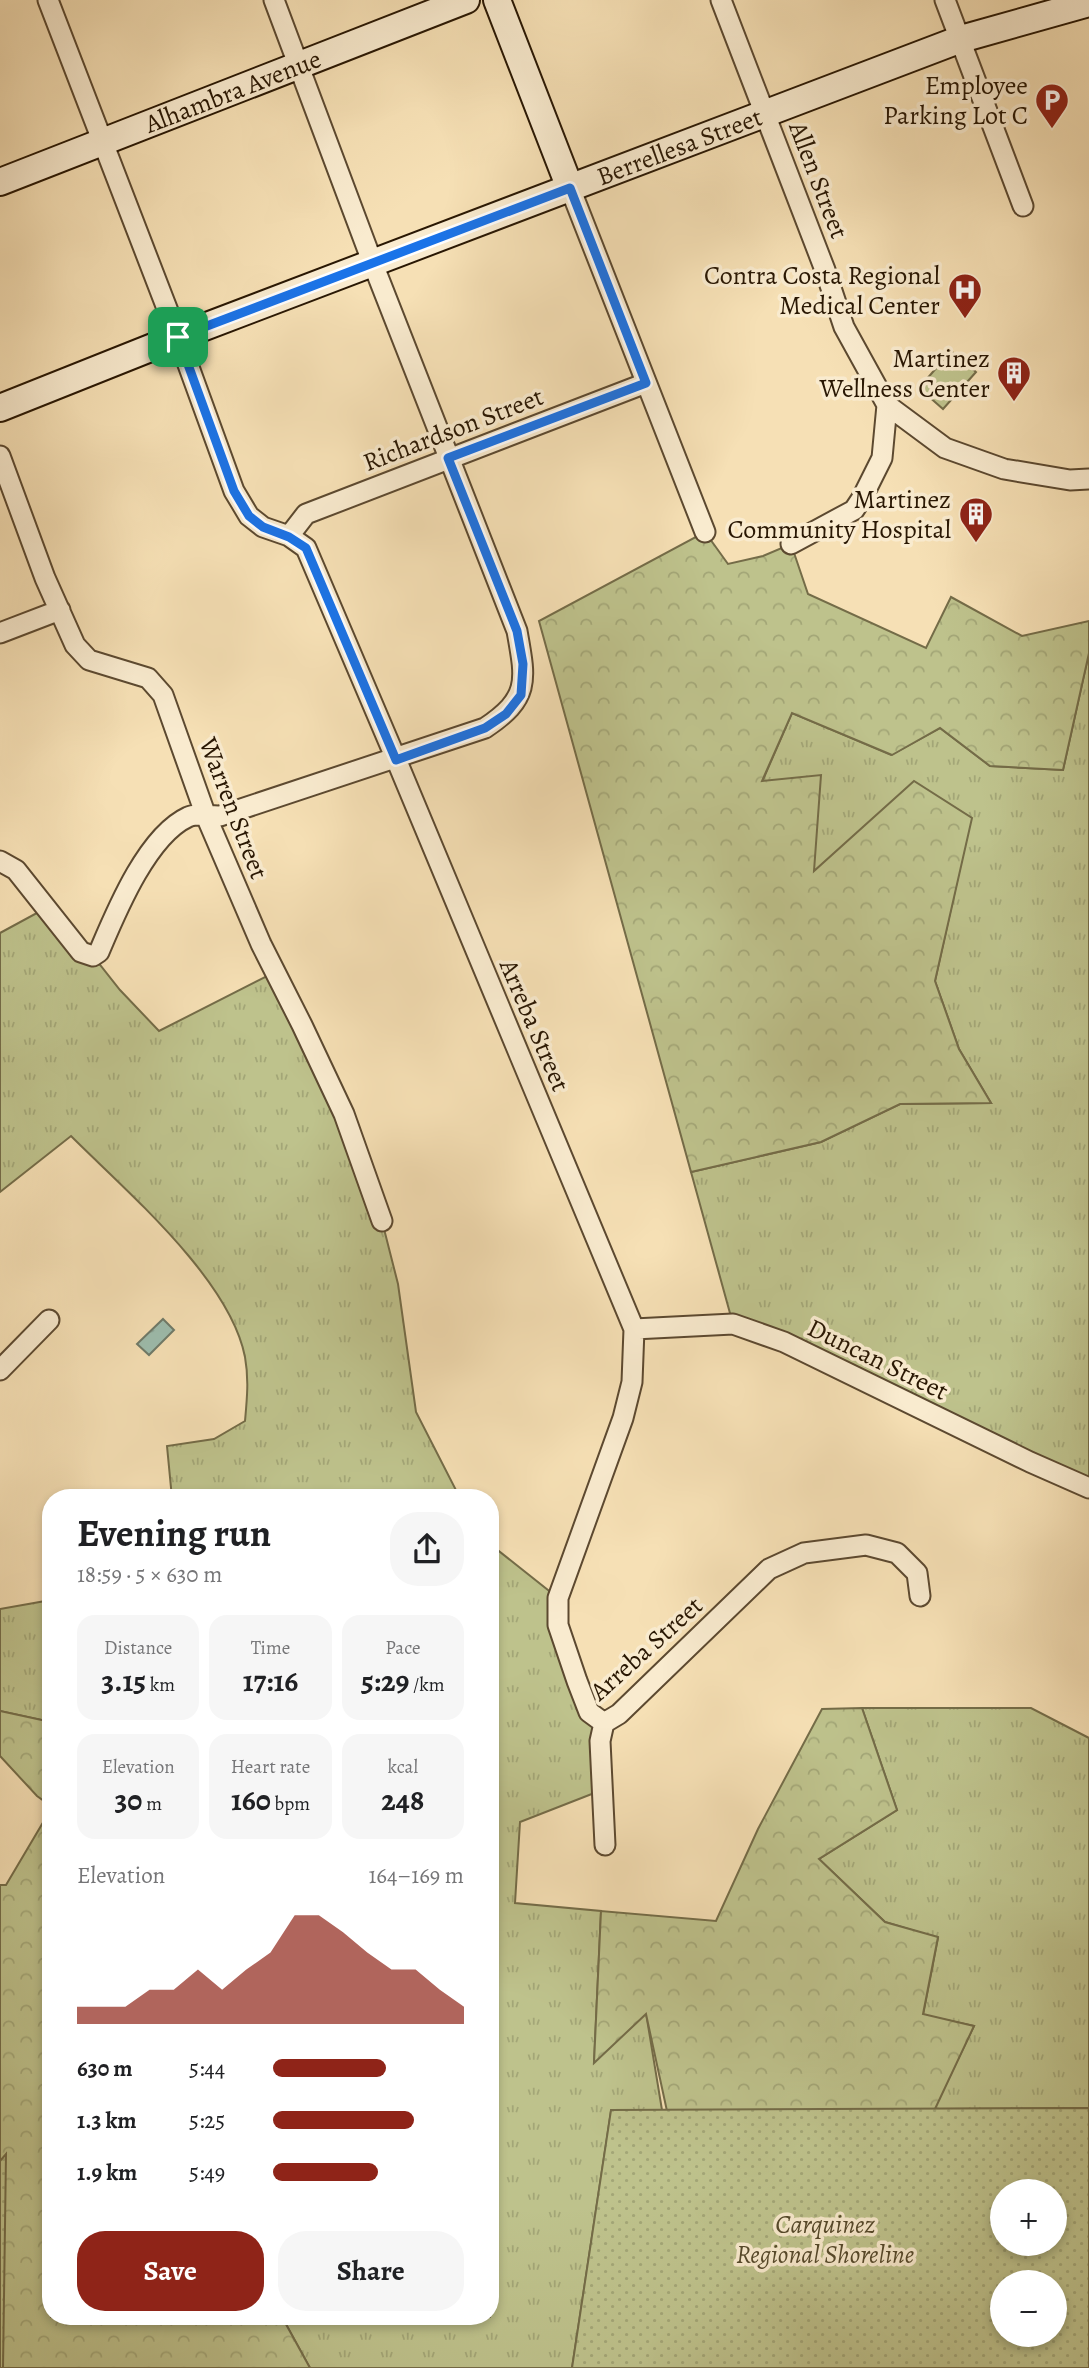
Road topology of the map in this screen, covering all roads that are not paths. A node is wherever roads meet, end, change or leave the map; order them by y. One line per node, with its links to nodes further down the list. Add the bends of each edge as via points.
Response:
1 (48, 0): 11 (street, Arreba Street)
2 (274, 0): 9 (street)
3 (466, 0): 9 (main road, Alhambra Avenue)
4 (496, 0): 13 (main road)
5 (721, 0): 10 (street, Allen Street)
6 (945, 0): 8 (street)
7 (1089, 3): 8 (main road, Berrellesa Street)
8 (961, 39): 10 (main road, Berrellesa Street); 14 (street)
9 (299, 64): 11 (main road, Alhambra Avenue); 15 (street)
10 (765, 112): 13 (main road, Berrellesa Street); 18 (street, Allen Street, via 838,313)
11 (102, 143): 12 (main road, Alhambra Avenue); 16 (street, Arreba Street)
12 (0, 182)
13 (570, 188): 15 (main road, Berrellesa Street); 17 (street)
14 (1023, 206)
15 (373, 264): 16 (main road, Berrellesa Street); 21 (street)
16 (178, 337): 19 (main road, Berrellesa Street); 24 (street, Arreba Street, via 234,491 249,516)
17 (646, 383): 21 (street, Richardson Street); 23 (street)
18 (887, 405): 22 (street, Allen Street, via 944,448 1004,468); 25 (street, via 883,458 854,510)
19 (0, 408)
20 (0, 456): 26 (street, Warren Street)
21 (448, 458): 24 (street, Richardson Street, via 306,514); 28 (street, via 517,631 523,664 521,695 506,714 485,728)
22 (1089, 479)
23 (705, 532)
24 (289, 537): 28 (street, Arreba Street, via 306,548)
25 (791, 544)
26 (60, 610): 27 (street); 29 (street, Warren Street, via 75,645 89,660 148,678 163,695)
27 (0, 633)
28 (396, 760): 29 (street, via 220,816); 33 (street, Arreba Street)
29 (206, 816): 30 (street, via 189,817 159,840 93,956 81,952 16,870); 31 (street, Warren Street, via 261,944 344,1114)
30 (0, 861)
31 (382, 1221)
32 (49, 1320): 34 (street)
33 (634, 1329): 35 (street, Duncan Street, via 733,1324 784,1342); 37 (street, Arreba Street, via 632,1382 623,1418 558,1598 558,1625 577,1681 589,1712)
34 (0, 1370)
35 (1089, 1488)
36 (920, 1596): 37 (street, Arreba Street, via 917,1573 897,1553 866,1545 804,1553 769,1569 619,1714)
37 (604, 1723): 38 (street, via 600,1741)
38 (606, 1845)

